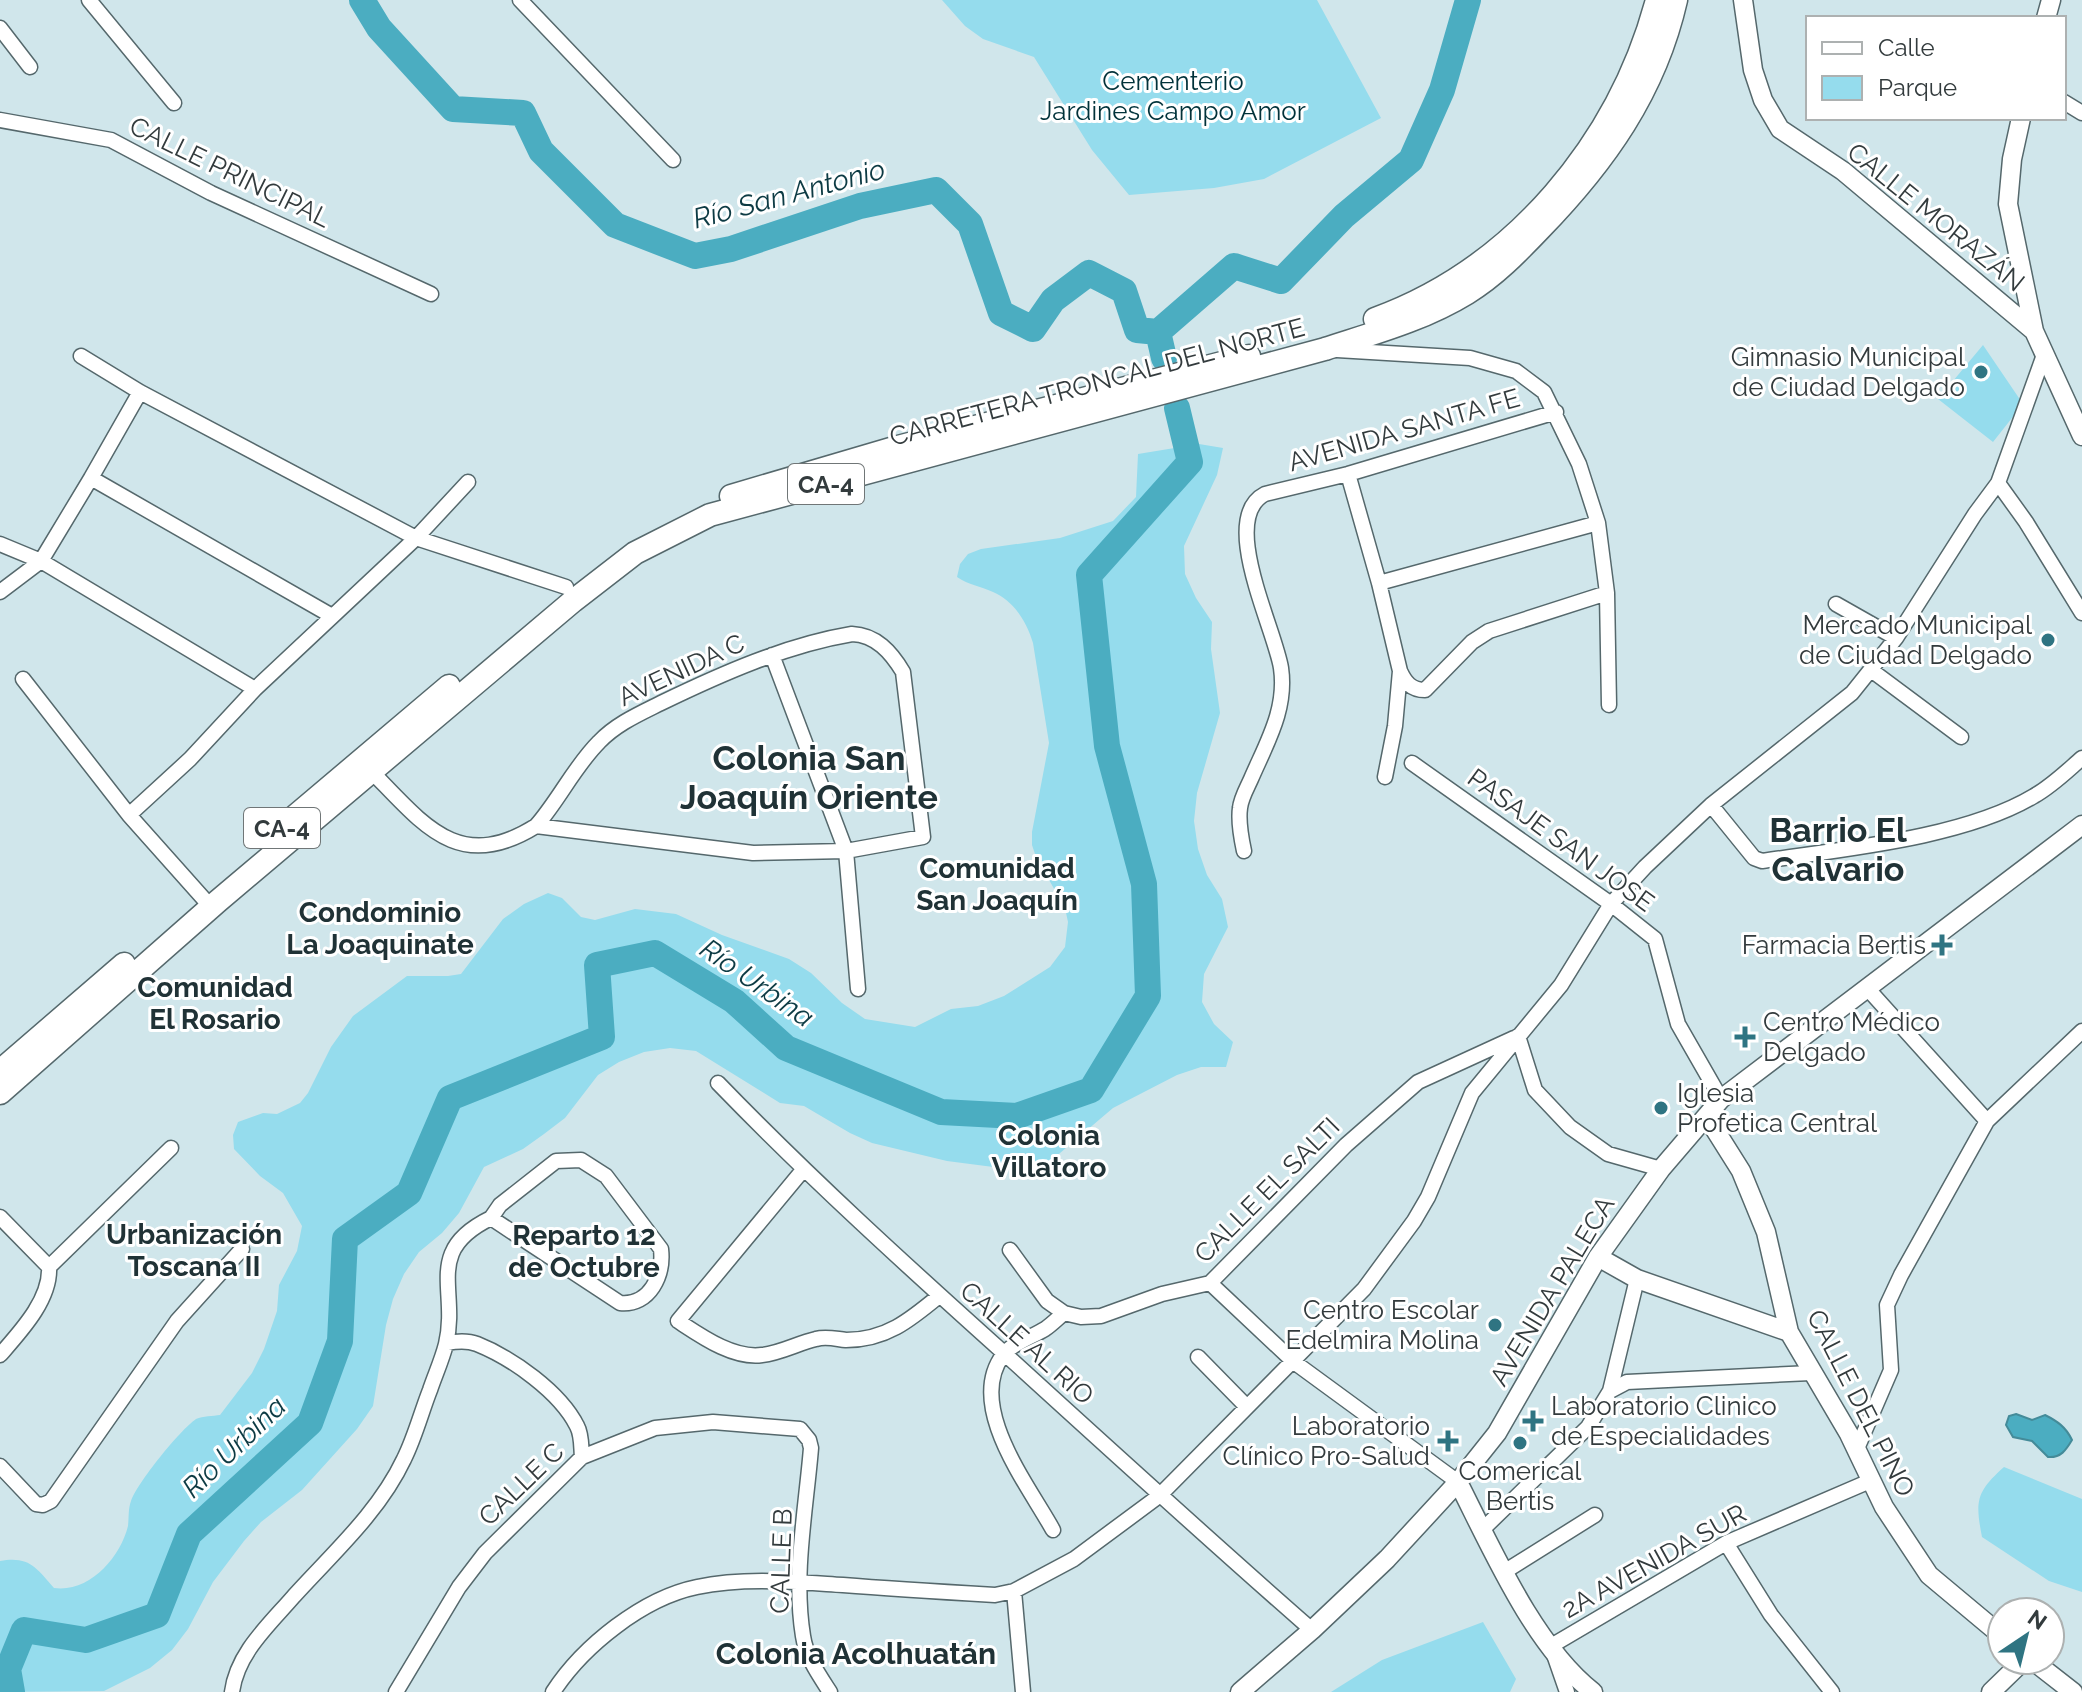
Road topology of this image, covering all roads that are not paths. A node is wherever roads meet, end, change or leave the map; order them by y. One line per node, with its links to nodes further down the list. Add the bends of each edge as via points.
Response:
1 (89, 0): 8 (street)
2 (520, 0): 11 (street)
3 (1657, 0): 29 (main road, CARRETERA TRONCAL DEL NORTE / CA-4, via 1630,77 1577,165 1507,240 1435,291 1372,320 1251,355 760,485 647,530)
4 (1676, 0): 14 (main road, CARRETERA TRONCAL DEL NORTE / CA-4, via 1651,72 1615,142 1577,191 1511,259 1469,292 1416,320)
5 (1748, 2): 13 (main road, CALLE MORAZÁN, via 1753,70 1780,129 1843,171)
6 (0, 28): 7 (street)
7 (30, 67)
8 (174, 103)
9 (0, 120): 12 (street, CALLE PRINCIPAL, via 111,140 211,193)
10 (2021, 120): 13 (main road, via 2008,204)
11 (673, 160)
12 (431, 294)
13 (2034, 331): 15 (main road, CALLE MORAZÁN)
14 (1325, 349): 18 (street, via 1466,358 1503,366 1539,387); 45 (main road, CARRETERA TRONCAL DEL NORTE / CA-4, via 710,515 635,553)
15 (2045, 352): 19 (main road, CALLE MORAZÁN); 23 (street)
16 (81, 356): 17 (street)
17 (140, 392): 21 (street); 25 (street)
18 (1556, 412): 20 (street, AVENIDA SANTA FE); 24 (street)
19 (2082, 436)
20 (1348, 474): 28 (street); 52 (street, AVENIDA SANTA FE, via 1265,494 1248,517 1246,547 1277,647 1283,691 1279,715 1240,804)
21 (91, 478): 27 (street); 34 (street)
22 (468, 482): 25 (street)
23 (1998, 483): 33 (street); 35 (street)
24 (1598, 523): 28 (street); 31 (street)
25 (416, 538): 29 (street); 34 (street)
26 (0, 544): 27 (street)
27 (41, 561): 30 (street); 40 (street)
28 (1379, 583): 38 (street)
29 (566, 587): 53 (main road, CARRETERA TRONCAL DEL NORTE / CA-4)
30 (0, 592)
31 (1607, 593): 38 (street, via 1489,631 1425,690 1409,685); 41 (street)
32 (1836, 604): 35 (street)
33 (2082, 613)
34 (332, 616): 40 (street)
35 (1896, 638): 37 (street)
36 (772, 655): 50 (street, AVENIDA C, via 618,726 592,749); 51 (street); 51 (street, AVENIDA C, via 863,634 887,649 906,682 923,837)
37 (1871, 670): 42 (street); 47 (street, via 1852,693)
38 (1400, 671): 46 (street)
39 (23, 679): 48 (street)
40 (255, 689): 48 (street)
41 (1609, 705)
42 (1961, 737)
43 (2082, 758): 47 (street, via 2035,796 1989,816 1883,843 1762,861)
44 (1412, 763): 54 (street, PASAJE SAN JOSE)
45 (372, 772): 50 (street, via 420,820 460,844 497,845); 53 (main road, CARRETERA TRONCAL DEL NORTE / CA-4)
46 (1385, 777)
47 (1711, 805): 54 (street)
48 (129, 815): 53 (street)
49 (2082, 825): 55 (main road, AVENIDA PALECA)
50 (536, 826): 51 (street, via 753,853)
51 (846, 851): 56 (street)
52 (1244, 851)
53 (206, 902): 59 (main road, CARRETERA TRONCAL DEL NORTE / CA-4); 61 (main road, CARRETERA TRONCAL DEL NORTE / CA-4)
54 (1611, 904): 58 (street, via 1561,985); 62 (street, PASAJE SAN JOSE, via 1655,939 1678,1024)
55 (1867, 988): 62 (main road, AVENIDA PALECA); 64 (street)
56 (858, 989)
57 (2082, 1031): 64 (street)
58 (1518, 1036): 66 (street, via 1535,1090 1570,1127 1608,1154); 75 (street, CALLE EL SALTI, via 1418,1082 1346,1145); 83 (street, via 1472,1093 1414,1221 1364,1289)
59 (0, 1071)
60 (718, 1083): 67 (street, CALLE AL RIO)
61 (0, 1093)
62 (1721, 1099): 63 (main road, AVENIDA PALECA)
63 (1707, 1117): 66 (main road, AVENIDA PALECA); 78 (main road, CALLE DEL PINO, via 1741,1171 1766,1232)
64 (1987, 1121): 88 (street, via 1889,1300 1891,1370)
65 (171, 1148): 73 (street)
66 (1661, 1169): 72 (main road, AVENIDA PALECA)
67 (803, 1170): 76 (street, CALLE AL RIO); 76 (street, via 678,1321 737,1353 765,1355 817,1338 889,1332)
68 (0, 1217): 73 (street)
69 (491, 1218): 69 (street, via 556,1161 581,1160 606,1176 661,1249 659,1276 645,1299 620,1303); 79 (street, via 473,1227 453,1250 447,1270)
70 (242, 1249): 90 (street, via 177,1321 51,1501 36,1504)
71 (1010, 1250): 77 (street, via 1047,1301)
72 (1598, 1257): 74 (main road); 92 (main road, AVENIDA PALECA, via 1497,1433)
73 (49, 1267): 81 (street, via 46,1292)
74 (1637, 1279): 78 (main road); 85 (street)
75 (1210, 1283): 77 (street, CALLE EL SALTI, via 1101,1316); 83 (street)
76 (939, 1296): 80 (street, CALLE AL RIO)
77 (1064, 1313): 80 (street)
78 (1789, 1332): 84 (main road, CALLE DEL PINO)
79 (447, 1343): 89 (street, via 477,1344 534,1378 567,1408 580,1430); 106 (street, via 407,1453 386,1492 258,1636 238,1668)
80 (1004, 1353): 93 (street, CALLE AL RIO); 95 (street, via 993,1375 993,1414 1004,1444)
81 (0, 1355)
82 (1198, 1357): 86 (street)
83 (1294, 1362): 86 (street); 92 (street)
84 (1811, 1373): 85 (street, via 1627,1382); 88 (main road, CALLE DEL PINO)
85 (1610, 1391): 96 (street, via 1588,1427)
86 (1247, 1407): 93 (street)
87 (800, 1429): 89 (street, CALLE C, via 684,1423 655,1428); 99 (street, CALLE B, via 811,1448)
88 (1856, 1451): 91 (main road, CALLE DEL PINO)
89 (582, 1457): 107 (street, CALLE C, via 485,1553)
90 (0, 1466)
91 (1870, 1481): 97 (street, 2A AVENIDA SUR); 101 (main road, CALLE DEL PINO, via 1929,1575)
92 (1458, 1482): 96 (main road); 102 (main road, AVENIDA PALECA)
93 (1159, 1496): 100 (street, via 1074,1559); 102 (street, CALLE AL RIO)
94 (1595, 1515): 98 (street)
95 (1053, 1530)
96 (1482, 1530): 98 (main road)
97 (1726, 1543): 103 (street, 2A AVENIDA SUR); 114 (street, via 1771,1615)
98 (1504, 1572): 103 (main road)
99 (800, 1582): 100 (street, via 995,1595); 108 (street, via 696,1587 656,1602 623,1620); 109 (street, CALLE B, via 803,1637)
100 (1014, 1591): 110 (street)
101 (1986, 1623)
102 (1312, 1630): 111 (main road, AVENIDA PALECA)
103 (1551, 1646): 112 (street); 113 (main road)
104 (2008, 1676): 115 (main road)
105 (2052, 1676): 116 (main road)
106 (232, 1692)
107 (396, 1692)
108 (553, 1692)
109 (830, 1692)
110 (1023, 1692)
111 (1240, 1692)
112 (1567, 1692)
113 (1593, 1692)
114 (1832, 1692)
115 (1991, 1692)
116 (2073, 1692)

